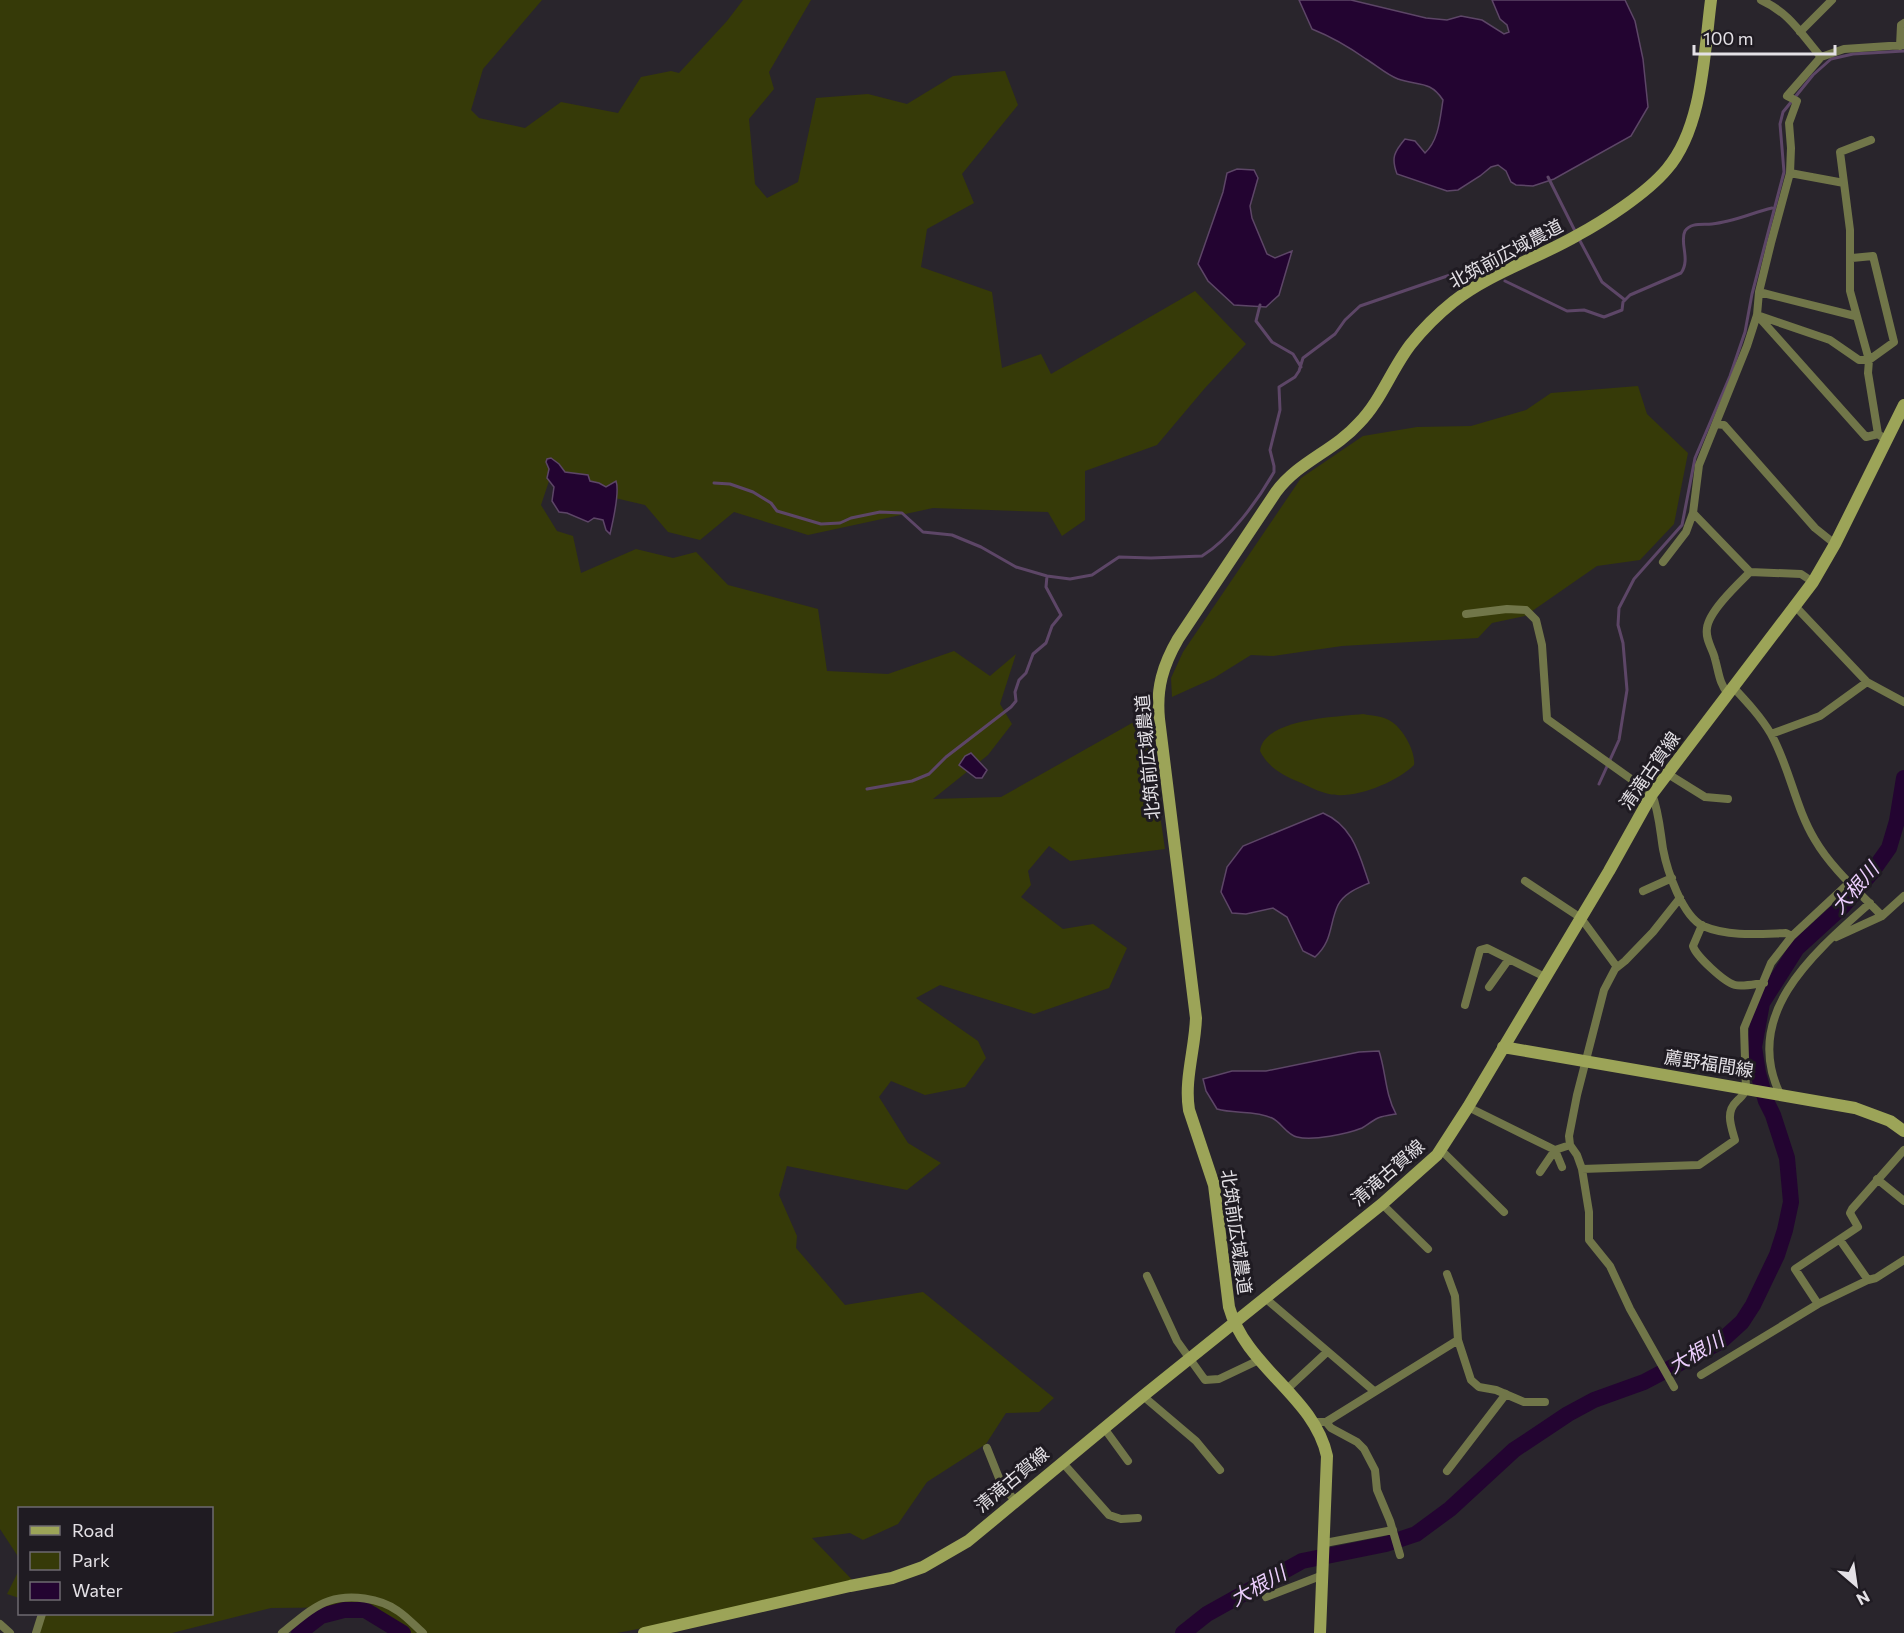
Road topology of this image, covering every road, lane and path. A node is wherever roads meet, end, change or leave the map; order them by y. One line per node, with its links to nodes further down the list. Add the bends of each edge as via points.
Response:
1 (1711, 0): 76 (main road, 北筑前広域農道, via 1695,111 1668,168 1653,184 1576,236 1501,273 1437,316 1411,344 1361,422 1284,482 1178,639 1162,671 1159,718 1196,1018 1187,1098 1214,1185)
2 (1761, 0): 5 (street, via 1777,7)
3 (1832, 0): 5 (street)
4 (1904, 22): 6 (street)
5 (1800, 32): 7 (street)
6 (1902, 46): 7 (street, via 1844,49)
7 (1821, 57): 9 (street, via 1787,96 1797,101 1789,123)
8 (1871, 140): 10 (street, via 1840,152)
9 (1790, 172): 10 (street); 12 (street)
10 (1844, 183): 11 (street)
11 (1852, 258): 14 (street, via 1850,291); 15 (street, via 1873,256 1894,342)
12 (1759, 292): 13 (street); 14 (street)
13 (1757, 315): 15 (street, via 1830,340 1859,360); 17 (street); 18 (street, via 1866,436)
14 (1855, 316): 15 (street)
15 (1869, 360): 18 (street, via 1868,373)
16 (1904, 405): 18 (main road, 清滝古賀線)
17 (1716, 424): 19 (street, via 1699,465); 20 (street, via 1724,425 1815,528)
18 (1882, 437): 20 (main road, 清滝古賀線)
19 (1693, 513): 21 (street, via 1686,532); 22 (street)
20 (1835, 544): 23 (main road, 清滝古賀線)
21 (1663, 562)
22 (1750, 572): 23 (street, via 1800,574); 27 (street, via 1727,597 1707,628 1718,677)
23 (1813, 582): 24 (main road, 清滝古賀線)
24 (1794, 605): 26 (street); 27 (main road, 清滝古賀線)
25 (1466, 614): 31 (street, via 1526,610 1536,620 1542,645 1548,719)
26 (1867, 682): 28 (street); 29 (street, via 1820,716)
27 (1731, 691): 29 (street, via 1752,707); 30 (main road, 清滝古賀線)
28 (1904, 702)
29 (1771, 734): 35 (street, via 1815,842)
30 (1668, 774): 31 (main road, 清滝古賀線); 32 (street, via 1705,797)
31 (1652, 794): 33 (street); 41 (main road, 清滝古賀線)
32 (1728, 799)
33 (1672, 878): 36 (street); 38 (street)
34 (1525, 881): 41 (street)
35 (1849, 883): 39 (street); 43 (street)
36 (1643, 891)
37 (1904, 896): 40 (street)
38 (1680, 898): 42 (street); 46 (street)
39 (1870, 903): 40 (street); 44 (street)
40 (1882, 916): 44 (street)
41 (1581, 918): 46 (street); 47 (main road, 清滝古賀線)
42 (1702, 925): 43 (street, via 1743,934); 48 (street, via 1693,946 1698,956 1735,985)
43 (1792, 936): 48 (street, via 1771,963)
44 (1828, 940): 54 (street, via 1807,961 1774,1020 1770,1062)
45 (1509, 959): 47 (street); 49 (street); 50 (street, via 1487,948 1480,950)
46 (1617, 967): 52 (street, via 1604,990)
47 (1545, 977): 51 (main road, 清滝古賀線)
48 (1764, 983): 53 (street, via 1744,1028)
49 (1489, 987)
50 (1465, 1005)
51 (1503, 1047): 52 (main road, 薦野福間線); 55 (main road, 清滝古賀線)
52 (1585, 1062): 53 (main road, 薦野福間線); 57 (street)
53 (1750, 1089): 54 (main road, 薦野福間線); 62 (street, via 1730,1110 1735,1140 1699,1165)
54 (1780, 1094): 56 (main road, 薦野福間線, via 1855,1108 1890,1121)
55 (1468, 1107): 58 (main road, 清滝古賀線); 59 (street)
56 (1904, 1131)
57 (1570, 1145): 59 (street); 62 (street)
58 (1441, 1150): 66 (main road, 清滝古賀線); 67 (street)
59 (1555, 1150): 61 (street); 63 (street)
60 (1904, 1150): 64 (street)
61 (1562, 1167)
62 (1582, 1170): 82 (street, via 1589,1240 1610,1266)
63 (1540, 1172)
64 (1877, 1179): 65 (street); 68 (street, via 1850,1213 1858,1227)
65 (1904, 1201)
66 (1382, 1204): 69 (street); 74 (main road, 清滝古賀線)
67 (1504, 1212)
68 (1840, 1240): 73 (street); 75 (street, via 1795,1269)
69 (1428, 1249)
70 (1904, 1260): 73 (street)
71 (1447, 1274): 77 (street, via 1455,1296)
72 (1147, 1276): 79 (street)
73 (1868, 1280): 75 (street)
74 (1265, 1298): 76 (main road, 清滝古賀線); 78 (street)
75 (1818, 1304): 81 (street)
76 (1234, 1324): 79 (main road, 清滝古賀線); 80 (main road, 北筑前広域農道)
77 (1458, 1340): 84 (street); 85 (street, via 1471,1380 1479,1387)
78 (1327, 1352): 83 (street); 84 (street)
79 (1189, 1359): 80 (street, via 1205,1380 1219,1379); 86 (main road, 清滝古賀線)
80 (1259, 1360): 83 (main road, 北筑前広域農道)
81 (1701, 1375)
82 (1674, 1387)
83 (1286, 1390): 88 (main road, 北筑前広域農道)
84 (1374, 1391): 88 (street)
85 (1506, 1394): 87 (street, via 1524,1402); 94 (street)
86 (1143, 1396): 89 (main road, 清滝古賀線); 93 (street, via 1197,1442)
87 (1545, 1402)
88 (1319, 1422): 97 (street, via 1364,1449 1376,1470 1377,1490); 98 (main road, 北筑前広域農道, via 1328,1456)
89 (1104, 1428): 91 (street); 92 (main road, 清滝古賀線)
90 (987, 1448): 95 (street, via 1001,1483)
91 (1128, 1461)
92 (1062, 1462): 95 (main road, 清滝古賀線); 96 (street, via 1108,1515)
93 (1220, 1470)
94 (1447, 1471)
95 (1015, 1501): 108 (main road, 清滝古賀線, via 968,1541 909,1573)
96 (1137, 1518)
97 (1393, 1530): 98 (street); 99 (street)
98 (1325, 1546): 100 (main road, 北筑前広域農道)
99 (1400, 1555)
100 (1323, 1575): 101 (street); 109 (main road, 北筑前広域農道)
101 (1266, 1597)
102 (42, 1615): 105 (street)
103 (0, 1624): 104 (street)
104 (10, 1633)
105 (36, 1633)
106 (282, 1633): 107 (street, via 328,1601 346,1598 383,1603 398,1610)
107 (423, 1633)
108 (644, 1633)
109 (1320, 1633)

